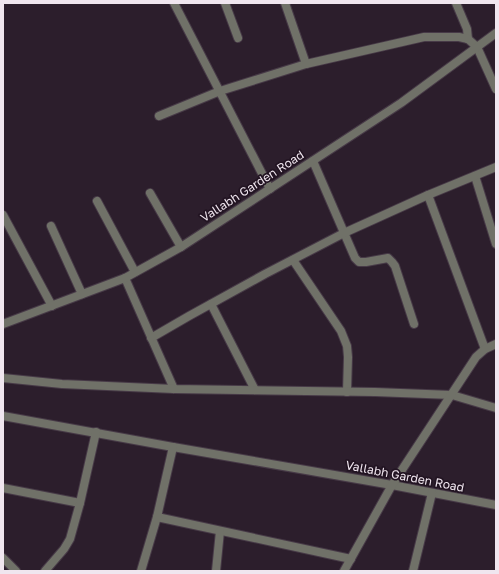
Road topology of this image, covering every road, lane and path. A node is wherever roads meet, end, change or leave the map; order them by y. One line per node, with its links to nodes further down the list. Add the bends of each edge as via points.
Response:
1 (174, 3): 11 (street)
2 (225, 3): 6 (street)
3 (285, 3): 9 (street)
4 (456, 3): 7 (street, via 467,29)
5 (496, 33): 8 (street, Vallabh Garden Road)
6 (238, 38)
7 (468, 39): 8 (street); 9 (street, via 424,37)
8 (477, 47): 10 (street); 13 (street, Vallabh Garden Road, via 401,103)
9 (306, 64): 11 (street)
10 (496, 89)
11 (220, 91): 12 (street); 16 (street)
12 (159, 116)
13 (313, 161): 16 (street, Vallabh Garden Road); 22 (street)
14 (496, 167): 15 (street)
15 (475, 176): 18 (street); 23 (street)
16 (270, 189): 24 (street, Vallabh Garden Road)
17 (150, 193): 24 (street)
18 (428, 195): 22 (street); 35 (street)
19 (97, 201): 26 (street)
20 (3, 215): 30 (street)
21 (51, 226): 28 (street)
22 (344, 233): 25 (street); 32 (street, via 355,258 360,262 388,258 392,262)
23 (496, 244)
24 (181, 247): 26 (street, Vallabh Garden Road)
25 (294, 260): 29 (street); 39 (street, via 341,331 347,346)
26 (134, 272): 27 (street, Vallabh Garden Road)
27 (125, 278): 28 (street, Vallabh Garden Road); 33 (street)
28 (82, 294): 30 (street, Vallabh Garden Road)
29 (211, 304): 33 (street); 38 (street)
30 (52, 306): 31 (street, Vallabh Garden Road)
31 (3, 324)
32 (414, 324)
33 (151, 338): 37 (street)
34 (496, 344): 35 (street)
35 (485, 349): 40 (street, via 476,358)
36 (3, 378): 37 (street, via 62,384)
37 (174, 389): 38 (street)
38 (256, 390): 39 (street)
39 (347, 392): 40 (street)
40 (452, 395): 41 (street); 45 (street)
41 (496, 408)
42 (3, 416): 43 (street, Vallabh Garden Road)
43 (96, 432): 44 (street, Vallabh Garden Road); 48 (street)
44 (173, 447): 45 (street, Vallabh Garden Road); 50 (street)
45 (392, 485): 47 (street, Vallabh Garden Road); 52 (street)
46 (3, 488): 48 (street)
47 (432, 493): 49 (street, Vallabh Garden Road); 59 (street)
48 (80, 503): 55 (street, via 70,539)
49 (496, 505)
50 (157, 517): 51 (street); 56 (street)
51 (220, 531): 52 (street); 57 (street)
52 (351, 559): 58 (street)
53 (4, 560): 54 (street)
54 (16, 571)
55 (45, 571)
56 (141, 571)
57 (216, 571)
58 (344, 571)
59 (413, 571)

